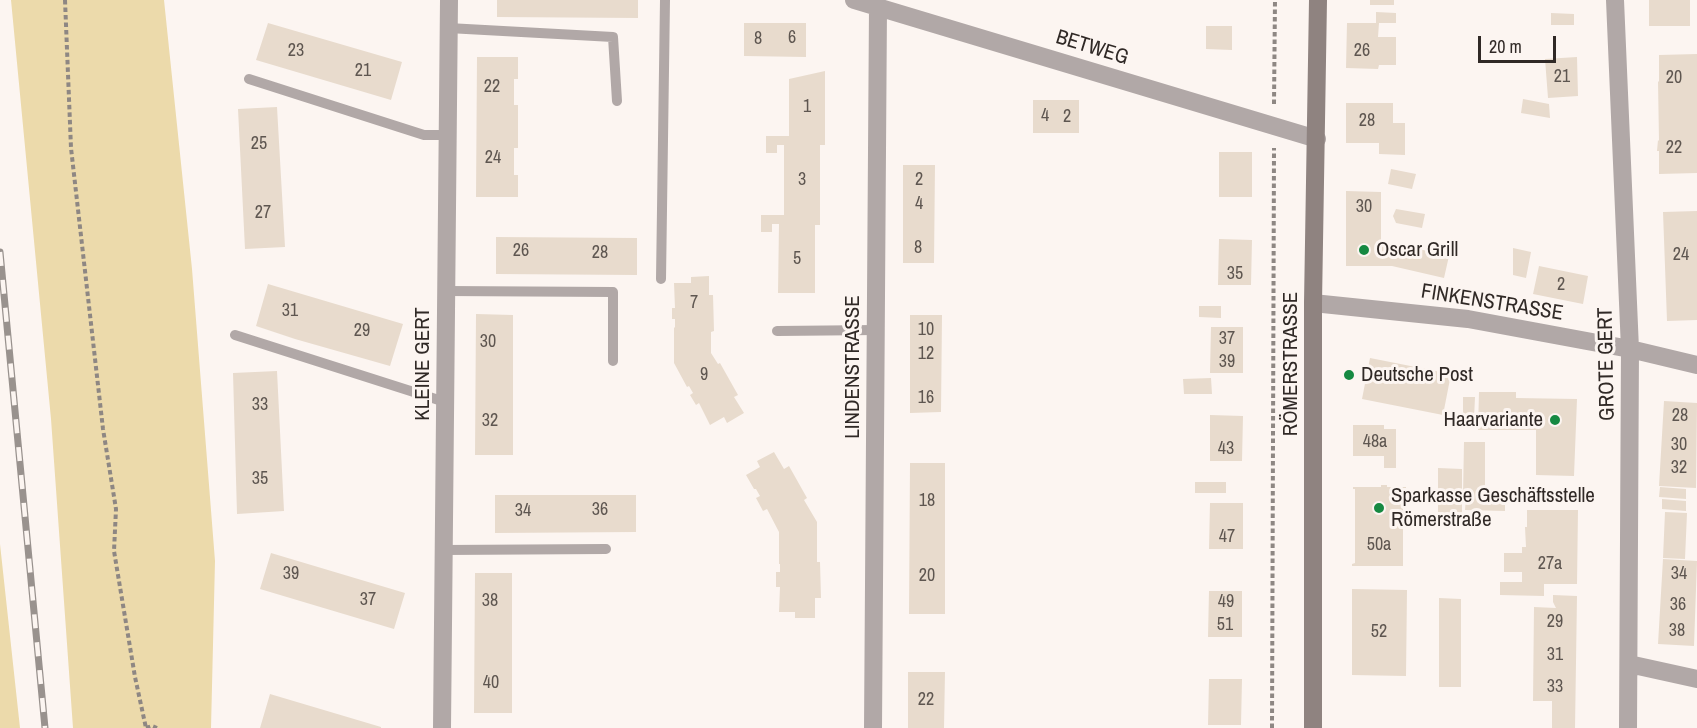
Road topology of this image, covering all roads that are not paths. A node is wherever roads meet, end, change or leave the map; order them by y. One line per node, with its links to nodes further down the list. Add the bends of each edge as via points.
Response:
1 (449, 0): 7 (street, KLEINE GERT)
2 (665, 0): 12 (lane)
3 (854, 0): 6 (street, BETWEG)
4 (1318, 0): 11 (street, RÖMERSTRASSE)
5 (1615, 0): 18 (street, GROTE GERT)
6 (878, 7): 11 (street, BETWEG); 15 (street, LINDENSTRASSE)
7 (448, 28): 9 (lane, via 613,37); 10 (street, KLEINE GERT)
8 (249, 79): 10 (lane, via 424,135)
9 (617, 101)
10 (448, 135): 13 (street, KLEINE GERT)
11 (1317, 139): 14 (street, RÖMERSTRASSE)
12 (661, 279)
13 (446, 291): 19 (lane, via 613,292); 21 (street, KLEINE GERT)
14 (1313, 303): 18 (street, FINKENSTRASSE, via 1468,319); 28 (street, RÖMERSTRASSE)
15 (876, 330): 16 (lane); 27 (street, LINDENSTRASSE)
16 (777, 331)
17 (235, 335): 21 (lane)
18 (1630, 349): 20 (street, FINKENSTRASSE); 24 (street, GROTE GERT)
19 (613, 361)
20 (1697, 365)
21 (445, 402): 23 (street, KLEINE GERT)
22 (606, 549): 23 (lane)
23 (444, 550): 26 (street, KLEINE GERT)
24 (1629, 664): 25 (street); 29 (street, GROTE GERT)
25 (1697, 679)
26 (442, 728)
27 (873, 728)
28 (1312, 728)
29 (1628, 728)

